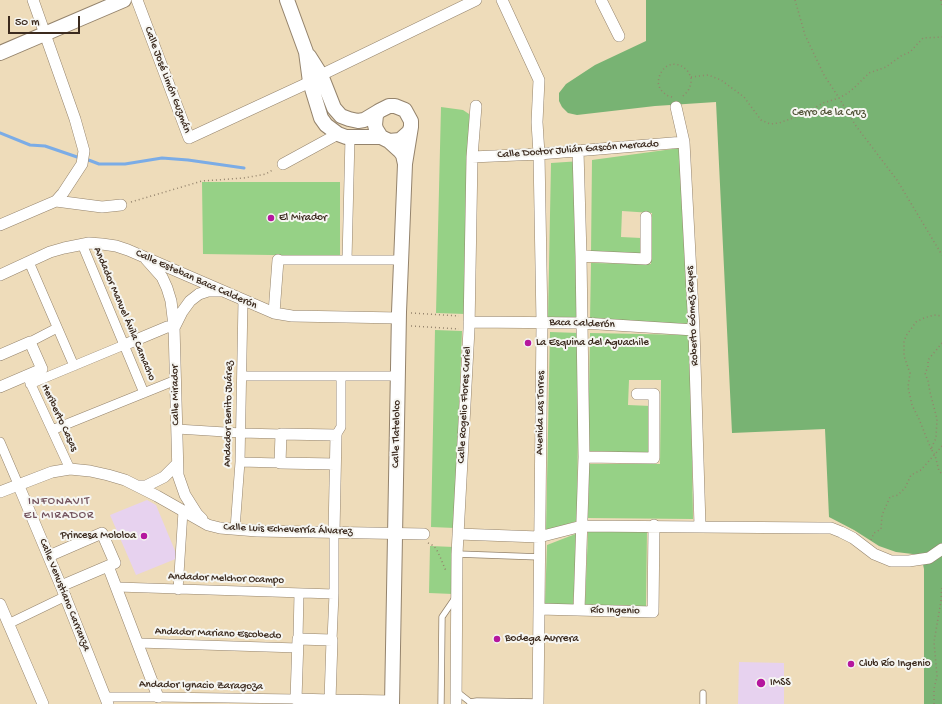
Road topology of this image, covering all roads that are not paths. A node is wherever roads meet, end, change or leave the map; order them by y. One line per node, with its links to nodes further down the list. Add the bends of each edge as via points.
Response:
1 (33, 0): 8 (street)
2 (124, 0): 8 (street)
3 (137, 0): 11 (street, Calle José Limón Guzmán, via 189,138)
4 (287, 0): 11 (street)
5 (476, 0): 11 (street)
6 (502, 0): 20 (street, Avenida Las Torres, via 539,80)
7 (601, 0): 9 (street)
8 (44, 34): 10 (street); 24 (street, via 84,151 82,164)
9 (618, 36)
10 (0, 53)
11 (316, 78): 14 (street, via 341,116 358,121); 16 (street, via 322,118 326,125)
12 (676, 100): 18 (street, Roberto Gómez Reyes)
13 (476, 106): 21 (street, Calle Rogelio Flores Curiel)
14 (379, 112): 15 (street, Calle Tlatelolco, via 389,106 401,107 409,115); 17 (street, via 375,125)
15 (411, 127): 17 (street, via 400,140 395,142); 23 (street, Calle Tlatelolco)
16 (344, 136): 17 (street); 22 (street); 32 (street)
17 (385, 139): 23 (street, via 403,155)
18 (684, 142): 19 (street, Calle Doctor Julián Gascón Mercado); 45 (street, Roberto Gómez Reyes)
19 (578, 151): 20 (street, Calle Doctor Julián Gascón Mercado); 30 (street)
20 (539, 154): 21 (street, Calle Doctor Julián Gascón Mercado); 41 (street, Avenida Las Torres)
21 (472, 157): 40 (street, Calle Rogelio Flores Curiel)
22 (283, 164)
23 (406, 164): 33 (street, Calle Tlatelolco)
24 (56, 200): 25 (street, via 102,207); 27 (street)
25 (121, 205)
26 (646, 217): 30 (street, via 646,259)
27 (0, 224)
28 (82, 244): 29 (street, Calle Esteban Baca Calderón, via 116,246); 34 (street, Calle Esteban Baca Calderón, via 50,252); 47 (street, Andador Manuel Ávila Camacho)
29 (143, 256): 36 (street, Calle Esteban Baca Calderón); 43 (street, Calle Mirador, via 162,277 167,288)
30 (581, 256): 42 (street)
31 (278, 260): 32 (street); 38 (street)
32 (347, 260): 33 (street)
33 (401, 260): 39 (street, Calle Tlatelolco)
34 (29, 262): 35 (street, Calle Esteban Baca Calderón); 44 (street)
35 (0, 276)
36 (228, 292): 37 (street, Calle Esteban Baca Calderón); 43 (street, via 208,291 199,294 190,301)
37 (243, 300): 38 (street, Calle Esteban Baca Calderón); 50 (street, Andador Benito Juárez)
38 (274, 313): 39 (street, Calle Esteban Baca Calderón, via 292,316)
39 (399, 319): 52 (street, Calle Tlatelolco)
40 (469, 323): 41 (street, Baca Calderón); 82 (street, Calle Rogelio Flores Curiel)
41 (542, 323): 42 (street, Baca Calderón); 83 (street, Avenida Las Torres)
42 (582, 323): 45 (street, Baca Calderón); 64 (street)
43 (174, 326): 47 (street); 54 (street, Calle Mirador)
44 (57, 328): 46 (street); 49 (street)
45 (694, 330): 77 (street, Roberto Gómez Reyes)
46 (30, 342): 48 (street); 53 (street, via 42,369)
47 (124, 345): 49 (street); 56 (street, Andador Manuel Ávila Camacho)
48 (0, 355)
49 (74, 366): 53 (street)
50 (242, 376): 51 (street); 60 (street, Andador Benito Juárez)
51 (341, 376): 52 (street); 62 (street, via 341,428)
52 (397, 376): 80 (street, Calle Tlatelolco)
53 (28, 380): 55 (street); 59 (street, Heriberto Casas)
54 (176, 380): 56 (street); 58 (street, Calle Mirador)
55 (0, 387)
56 (144, 393): 59 (street)
57 (637, 394): 64 (street, via 654,394 654,458)
58 (177, 429): 60 (street); 67 (street, Calle Mirador)
59 (52, 430): 69 (street, Heriberto Casas)
60 (241, 433): 61 (street); 65 (street, Andador Benito Juárez)
61 (282, 434): 62 (street); 66 (street)
62 (336, 435): 68 (street)
63 (0, 442): 70 (street, Calle Venustiano Carranza)
64 (584, 457): 76 (street)
65 (240, 462): 66 (street); 78 (street, Andador Benito Juárez)
66 (280, 463): 68 (street)
67 (177, 464): 71 (street, via 164,478 146,486); 74 (street, Calle Mirador, via 184,495)
68 (335, 464): 79 (street)
69 (70, 469): 70 (street, Calle Luis Echeverría Álvarez, via 52,472); 71 (street, Calle Luis Echeverría Álvarez, via 108,474)
70 (18, 484): 72 (street, Calle Luis Echeverría Álvarez); 86 (street, Calle Venustiano Carranza)
71 (138, 486): 73 (street, Calle Luis Echeverría Álvarez)
72 (0, 492)
73 (183, 511): 74 (street, Calle Luis Echeverría Álvarez); 91 (street)
74 (208, 525): 78 (street, Calle Luis Echeverría Álvarez)
75 (654, 525): 76 (street); 77 (street); 98 (street, Río Ingenio, via 653,612)
76 (582, 526): 83 (street); 98 (street)
77 (700, 526): 84 (street, via 831,528 853,538 874,554 891,560 929,558)
78 (235, 529): 79 (street, Calle Luis Echeverría Álvarez)
79 (334, 533): 80 (street, Calle Luis Echeverría Álvarez); 93 (street)
80 (395, 534): 81 (street, Calle Luis Echeverría Álvarez); 109 (street, Calle Tlatelolco)
81 (424, 534)
82 (458, 534): 83 (street); 85 (street, Calle Rogelio Flores Curiel)
83 (539, 537): 87 (street, Avenida Las Torres)
84 (942, 549)
85 (457, 554): 87 (lane); 95 (street, Calle Rogelio Flores Curiel)
86 (49, 556): 88 (street, via 102,533 115,563); 89 (street, Calle Venustiano Carranza)
87 (540, 557): 97 (street, Avenida Las Torres)
88 (108, 566): 89 (street); 90 (street)
89 (61, 586): 94 (street, Calle Venustiano Carranza)
90 (117, 587): 91 (street, Andador Melchor Ocampo); 101 (street)
91 (178, 590): 92 (street, Andador Melchor Ocampo)
92 (299, 593): 93 (street, Andador Melchor Ocampo); 102 (street)
93 (334, 594): 100 (street)
94 (66, 596): 99 (street); 108 (street, Calle Venustiano Carranza)
95 (456, 596): 103 (street, Calle Rogelio Flores Curiel); 114 (lane, via 442,617)
96 (0, 604): 99 (street)
97 (539, 609): 98 (street, Río Ingenio); 112 (street, Avenida Las Torres)
98 (580, 610)
99 (4, 625): 113 (street)
100 (332, 640): 102 (street); 107 (street)
101 (138, 643): 102 (street, Andador Mariano Escobedo); 105 (street)
102 (298, 643): 106 (street)
103 (456, 691): 110 (lane); 115 (street, Calle Rogelio Flores Curiel)
104 (703, 693): 116 (lane)
105 (158, 697): 106 (street, Andador Ignacio Zaragoza); 108 (street, Andador Ignacio Zaragoza)
106 (296, 699): 107 (street)
107 (330, 700): 109 (street)
108 (107, 701)
109 (392, 702)
110 (470, 703): 111 (lane)
111 (520, 703): 112 (lane)
112 (538, 703)
113 (43, 704)
114 (441, 704)
115 (456, 704)
116 (702, 704)

